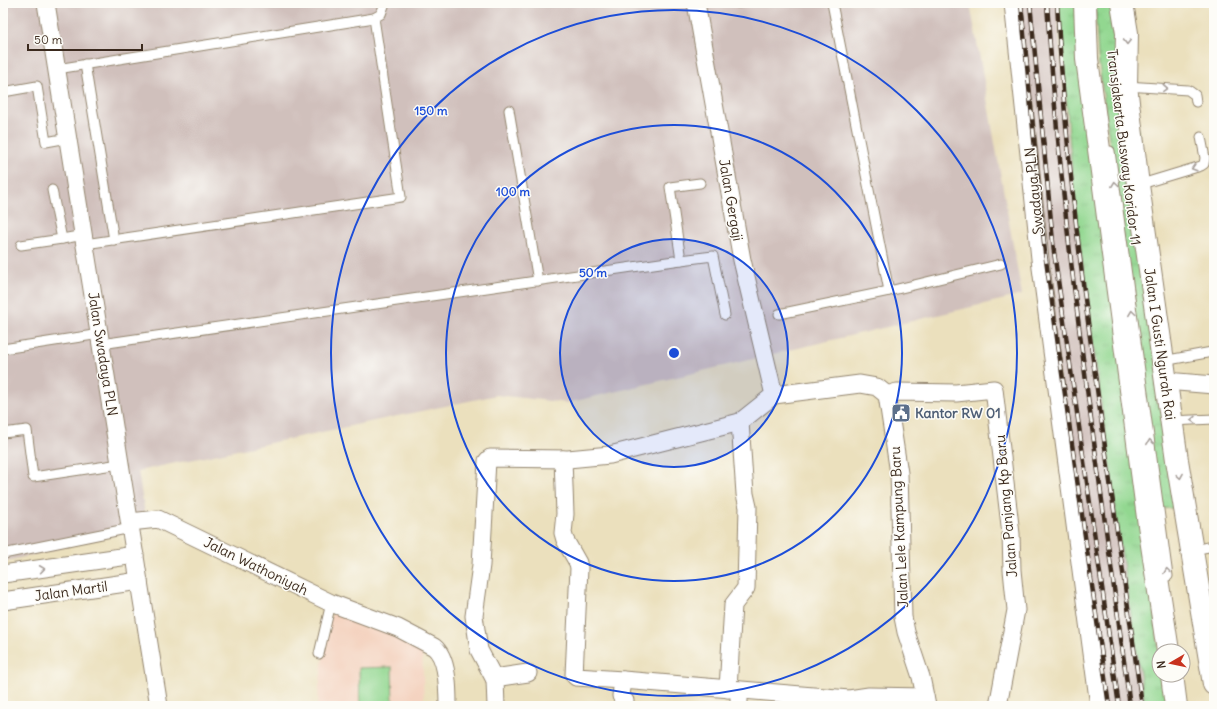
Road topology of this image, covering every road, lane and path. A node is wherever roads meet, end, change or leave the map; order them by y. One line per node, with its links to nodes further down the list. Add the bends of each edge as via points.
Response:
1 (46, 3): 10 (street, Jalan Swadaya PLN)
2 (386, 3): 8 (lane, via 381,14)
3 (696, 3): 36 (street, Jalan Gergaji, via 742,260)
4 (832, 3): 28 (lane)
5 (1013, 3): 71 (street, Swadaya PLN, via 1041,268)
6 (1084, 3): 55 (main road, via 1087,59 1149,526)
7 (1122, 3): 11 (main road, Jalan I Gusti Ngurah Rai, one-way to 11, via 1127,33)
8 (374, 18): 9 (lane); 23 (lane, via 401,197)
9 (85, 64): 10 (lane); 23 (lane)
10 (57, 69): 16 (street, Jalan Swadaya PLN)
11 (1126, 86): 13 (lane, one-way to 13, via 1188,90 1195,94); 19 (main road, Jalan I Gusti Ngurah Rai)
12 (3, 92): 16 (lane, via 37,86 46,142)
13 (1196, 102)
14 (509, 110): 27 (lane)
15 (1201, 137): 19 (lane, one-way to 19, via 1204,164)
16 (68, 138): 22 (street, Jalan Swadaya PLN)
17 (1109, 140): 51 (lane, Transjakarta Busway Koridor 11, one-way to 17)
18 (700, 183): 25 (lane, via 670,187)
19 (1138, 185): 34 (main road, Jalan I Gusti Ngurah Rai)
20 (52, 190): 21 (lane)
21 (62, 239): 22 (lane); 24 (lane)
22 (84, 240): 23 (lane); 31 (street, Jalan Swadaya PLN)
23 (114, 240)
24 (21, 245)
25 (681, 260): 27 (lane); 29 (lane, via 713,256)
26 (1001, 264): 28 (lane)
27 (538, 281): 31 (lane)
28 (889, 291): 30 (lane)
29 (724, 314)
30 (779, 314)
31 (100, 339): 32 (lane); 43 (street, Jalan Swadaya PLN)
32 (3, 350)
33 (1212, 352): 34 (lane)
34 (1165, 371): 35 (street); 39 (main road, Jalan I Gusti Ngurah Rai)
35 (1214, 385)
36 (774, 395): 37 (street, via 860,384 877,387); 40 (street)
37 (887, 395): 64 (street, Jalan Lele Kampung Baru, via 899,473 903,617); 70 (street, Jalan Panjang Kp Baru, via 897,392 956,393 994,389 1011,534 1016,610)
38 (1214, 419): 39 (lane, one-way to 39)
39 (1171, 421): 46 (main road, Jalan I Gusti Ngurah Rai, one-way to 46)
40 (740, 422): 42 (street, via 610,455); 63 (street, via 748,507 746,588 733,605)
41 (3, 433): 43 (lane, via 27,430 34,477)
42 (563, 459): 59 (street, via 490,458 485,463 481,565 474,616 479,650); 60 (street, Jalan Lele Kampung Baru, via 563,533 579,568 574,675 576,678)
43 (120, 464): 44 (street, Jalan Swadaya PLN)
44 (130, 525): 47 (lane); 48 (street, Jalan Swadaya PLN); 53 (street, Jalan Wathoniyah, via 158,519)
45 (1214, 546): 46 (lane)
46 (1192, 550): 54 (main road, Jalan I Gusti Ngurah Rai)
47 (3, 554)
48 (135, 555): 49 (street, Jalan Martil, one-way to 48); 50 (street, Jalan Swadaya PLN)
49 (3, 574)
50 (139, 581): 52 (street, Jalan Martil); 66 (street, Jalan Swadaya PLN)
51 (1169, 588)
52 (3, 601)
53 (331, 603): 56 (lane); 67 (street, Jalan Wathoniyah, via 398,628 438,650 448,685)
54 (1210, 635): 57 (main road, Jalan I Gusti Ngurah Rai)
55 (1173, 643)
56 (320, 654)
57 (1213, 671)
58 (528, 673): 59 (street)
59 (494, 678): 68 (street)
60 (623, 680): 63 (street, Jalan Lele Kampung Baru); 69 (street, via 621,696)
61 (1173, 683): 72 (main road)
62 (1182, 683): 73 (lane)
63 (735, 695): 65 (street, Jalan Lele Kampung Baru)
64 (926, 701): 65 (street, Jalan Lele Kampung Baru, via 869,696)
65 (826, 702)
66 (159, 706)
67 (448, 706)
68 (496, 706)
69 (624, 706)
70 (998, 706)
71 (1099, 706)
72 (1176, 706)
73 (1185, 706)

